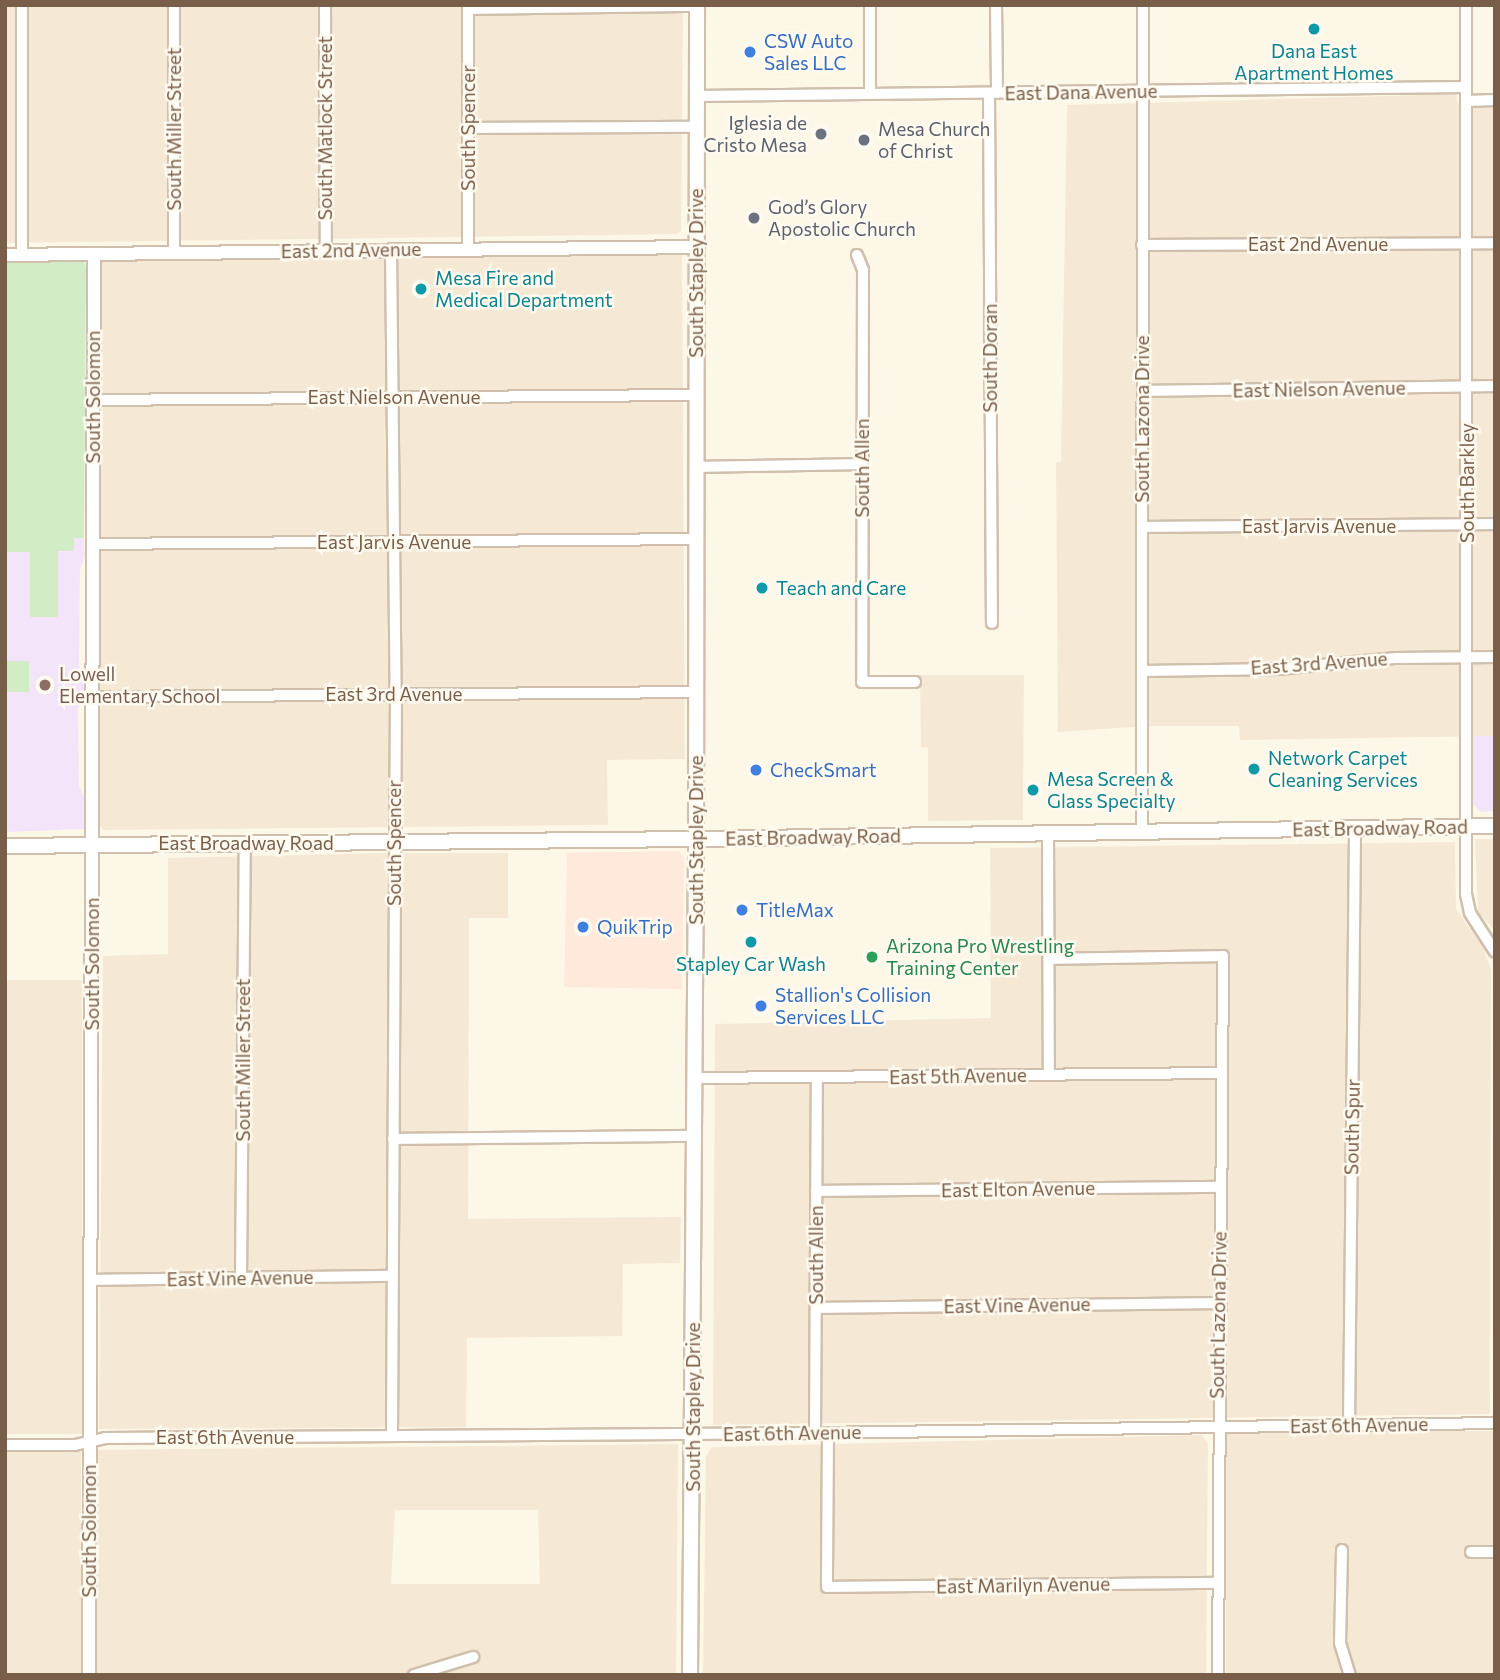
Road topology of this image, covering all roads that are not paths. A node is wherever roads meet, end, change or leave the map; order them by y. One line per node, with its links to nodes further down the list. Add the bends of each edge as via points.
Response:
1 (22, 5): 26 (street)
2 (174, 5): 25 (street, South Miller Street)
3 (325, 5): 24 (street, South Matlock Street)
4 (870, 5): 12 (street)
5 (996, 5): 11 (street, South Doran)
6 (1143, 5): 10 (street, South Lazona Drive)
7 (1466, 5): 9 (street, South Barkley)
8 (697, 6): 13 (main road, South Stapley Drive); 17 (street, South Spencer, via 468,9)
9 (1466, 87): 10 (street, East Dana Avenue); 15 (street, South Barkley)
10 (1143, 91): 11 (street, East Dana Avenue); 20 (street, South Lazona Drive)
11 (993, 93): 12 (street, East Dana Avenue); 44 (street, South Doran)
12 (870, 94): 13 (street, East Dana Avenue)
13 (697, 96): 16 (main road, South Stapley Drive)
14 (1495, 100): 15 (street)
15 (1466, 101): 18 (street, South Barkley)
16 (697, 127): 17 (street); 21 (main road, South Stapley Drive)
17 (468, 128): 22 (street, South Spencer)
18 (1466, 243): 19 (street, East 2nd Avenue); 20 (street, East 2nd Avenue); 30 (street, South Barkley)
19 (1495, 243)
20 (1142, 245): 32 (street, South Lazona Drive)
21 (696, 247): 22 (street, East 2nd Avenue); 33 (main road, South Stapley Drive)
22 (468, 248): 23 (street, East 2nd Avenue)
23 (391, 249): 24 (street, East 2nd Avenue); 34 (street, South Spencer)
24 (326, 250): 25 (street, East 2nd Avenue)
25 (174, 252): 27 (street, East 2nd Avenue)
26 (22, 254): 27 (street, East 2nd Avenue); 28 (street, East 2nd Avenue)
27 (94, 254): 35 (street, South Solomon)
28 (5, 255)
29 (857, 255): 36 (street, South Allen, via 863,270)
30 (1467, 386): 31 (street, East Nielson Avenue); 32 (street, East Nielson Avenue); 38 (street, South Barkley)
31 (1495, 386)
32 (1143, 391): 40 (street, South Lazona Drive)
33 (696, 395): 34 (street, East Nielson Avenue); 37 (main road, South Stapley Drive)
34 (390, 397): 35 (street, East Nielson Avenue); 42 (street, South Spencer)
35 (93, 400): 43 (street, South Solomon)
36 (862, 464): 37 (street); 48 (street, South Allen, via 862,682)
37 (696, 467): 41 (main road, South Stapley Drive)
38 (1467, 524): 39 (street, East Jarvis Avenue); 40 (street, East Jarvis Avenue); 45 (street, South Barkley)
39 (1495, 524)
40 (1143, 527): 47 (street, South Lazona Drive)
41 (696, 539): 42 (street, East Jarvis Avenue); 49 (main road, South Stapley Drive)
42 (394, 542): 43 (street, East Jarvis Avenue); 50 (street, South Spencer)
43 (92, 544): 51 (street, South Solomon)
44 (992, 623)
45 (1466, 657): 46 (street, East 3rd Avenue); 47 (street, East 3rd Avenue); 52 (street, South Barkley)
46 (1495, 657)
47 (1143, 670): 55 (street, South Lazona Drive)
48 (915, 682)
49 (696, 692): 50 (street, East 3rd Avenue); 57 (main road, South Stapley Drive)
50 (396, 694): 51 (street, East 3rd Avenue); 58 (street, South Spencer)
51 (92, 697): 61 (street, South Solomon)
52 (1465, 827): 53 (main road, East Broadway Road); 54 (main road, East Broadway Road); 62 (street, South Barkley, via 1470,913)
53 (1495, 827)
54 (1354, 830): 55 (main road, East Broadway Road); 78 (street, South Spur)
55 (1142, 832): 56 (main road, East Broadway Road)
56 (1048, 833): 57 (main road, East Broadway Road); 63 (street)
57 (696, 839): 58 (main road, East Broadway Road); 66 (main road, South Stapley Drive)
58 (394, 842): 59 (main road, East Broadway Road); 69 (street, South Spencer)
59 (245, 843): 61 (main road, East Broadway Road); 73 (street, South Miller Street)
60 (5, 845): 61 (main road, East Broadway Road)
61 (92, 845): 74 (street, South Solomon)
62 (1495, 952)
63 (1049, 959): 64 (street, South Lazona Drive, via 1223,956); 65 (street)
64 (1221, 1073): 65 (street, East 5th Avenue); 70 (street, South Lazona Drive)
65 (1049, 1074): 67 (street, East 5th Avenue)
66 (695, 1078): 67 (street, East 5th Avenue); 68 (main road, South Stapley Drive)
67 (817, 1078): 71 (street, South Allen)
68 (695, 1136): 69 (street); 82 (main road, South Stapley Drive)
69 (393, 1139): 72 (street, South Spencer)
70 (1220, 1187): 71 (street, East Elton Avenue); 75 (street, South Lazona Drive)
71 (816, 1191): 76 (street, South Allen)
72 (391, 1276): 73 (street, East Vine Avenue); 83 (street, South Spencer)
73 (241, 1277): 74 (street, East Vine Avenue)
74 (89, 1280): 84 (street, South Solomon)
75 (1219, 1303): 76 (street, East Vine Avenue); 79 (street, South Lazona Drive)
76 (816, 1308): 80 (street, South Allen)
77 (1495, 1423): 78 (street, East 6th Avenue)
78 (1349, 1425): 79 (street, East 6th Avenue)
79 (1217, 1428): 81 (street, East 6th Avenue); 89 (street, South Lazona Drive)
80 (815, 1433): 81 (street, East 6th Avenue); 82 (street, East 6th Avenue)
81 (828, 1433): 89 (street, East Marilyn Avenue, via 827,1587)
82 (693, 1434): 83 (street, East 6th Avenue); 93 (main road, South Stapley Drive)
83 (392, 1436): 84 (street, East 6th Avenue)
84 (90, 1441): 85 (street, East 6th Avenue); 91 (street, South Solomon)
85 (5, 1445)
86 (1342, 1550): 95 (street, via 1340,1643)
87 (1471, 1552): 88 (street)
88 (1495, 1552)
89 (1218, 1583): 94 (street, South Lazona Drive)
90 (473, 1657): 92 (street)
91 (89, 1675)
92 (414, 1675)
93 (690, 1675)
94 (1218, 1675)
95 (1350, 1675)

